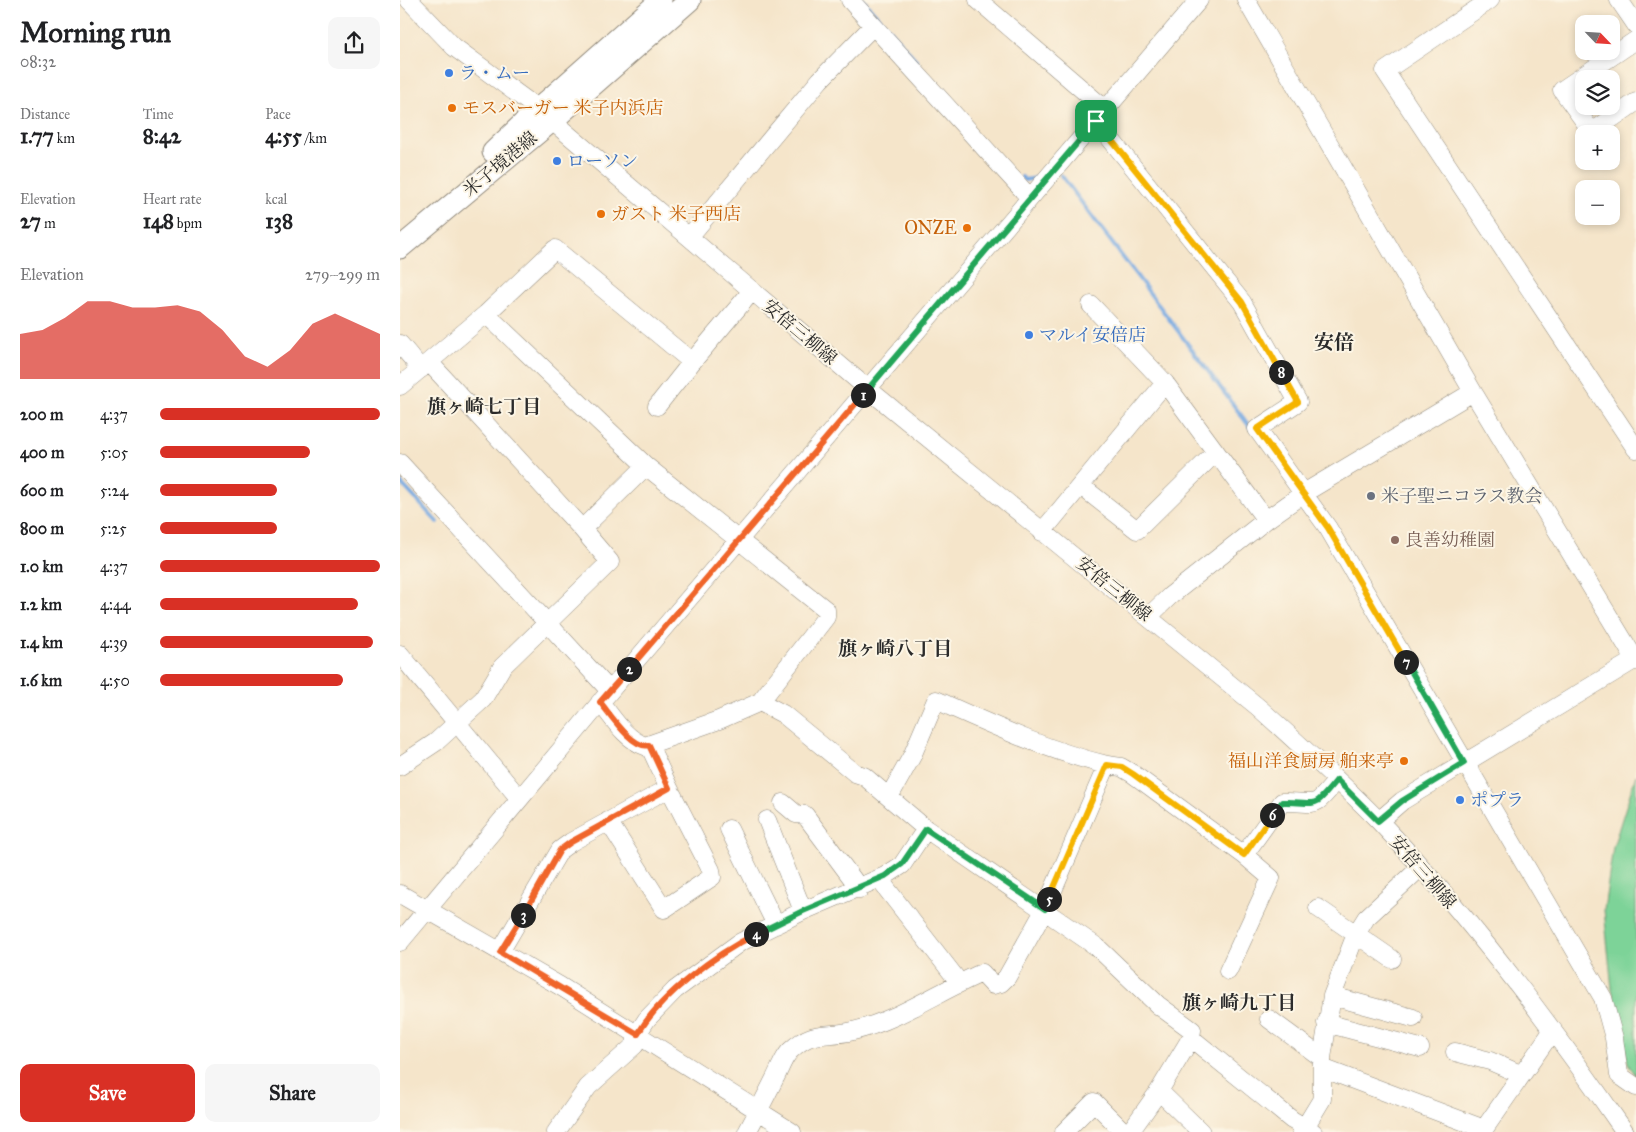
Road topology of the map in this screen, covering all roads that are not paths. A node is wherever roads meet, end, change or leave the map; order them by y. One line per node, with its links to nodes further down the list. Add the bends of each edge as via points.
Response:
1 (408, 0): 14 (street, 安倍三柳線, via 454,47)
2 (661, 0): 14 (main road, 米子境港線)
3 (690, 0): 14 (main road, 米子境港線)
4 (850, 0): 11 (street)
5 (978, 0): 15 (street)
6 (1199, 0): 15 (street)
7 (1246, 0): 29 (street)
8 (1490, 0): 31 (street, via 1385,71)
9 (1619, 0): 10 (street)
10 (1636, 25)
11 (873, 26): 16 (street); 18 (street, via 820,80)
12 (1636, 40): 13 (street, via 1562,90 1592,132)
13 (1636, 102)
14 (545, 115): 17 (main road, 米子境港線); 18 (street, 安倍三柳線); 19 (main road, 米子境港線)
15 (1101, 116): 16 (street); 36 (street, via 1242,302 1298,402 1257,429)
16 (1030, 198): 28 (street)
17 (400, 232)
18 (689, 237): 20 (street, 安倍三柳線)
19 (400, 248)
20 (752, 291): 24 (street); 28 (street, 安倍三柳線)
21 (1091, 305): 26 (street)
22 (486, 314): 24 (street, via 555,249); 25 (street); 33 (street)
23 (400, 344): 25 (street)
24 (692, 362): 30 (street)
25 (425, 366): 27 (street); 38 (street)
26 (1165, 383): 32 (street); 35 (street)
27 (400, 386)
28 (868, 390): 39 (street, 安倍三柳線); 40 (street)
29 (1473, 392): 36 (street); 44 (street)
30 (657, 406)
31 (1636, 449)
32 (1216, 452): 35 (street, via 1137,530); 37 (street)
33 (646, 466): 38 (street); 40 (street)
34 (402, 471): 42 (street)
35 (1080, 486): 39 (street)
36 (1304, 493): 37 (street); 49 (street, via 1328,528)
37 (1266, 520): 41 (street)
38 (582, 529): 42 (street, via 610,562)
39 (1042, 532): 41 (street, 安倍三柳線)
40 (738, 541): 45 (street); 46 (street, via 826,610 826,617)
41 (1148, 617): 52 (street, 安倍三柳線, via 1258,707)
42 (547, 623): 45 (street); 47 (street, via 502,667 483,699)
43 (400, 654): 47 (street)
44 (1636, 660): 49 (street)
45 (605, 697): 48 (street, via 628,736 637,743); 55 (street)
46 (760, 702): 48 (street); 54 (street, via 784,714)
47 (458, 723): 51 (street); 55 (street)
48 (649, 745): 53 (street)
49 (1464, 763): 59 (street, via 1402,801); 89 (street, via 1602,998 1614,1038)
50 (1107, 765): 54 (street, via 1023,738 936,700 912,756); 62 (street, via 1122,767 1133,774); 68 (street)
51 (400, 766)
52 (1337, 780): 59 (street, 安倍三柳線); 62 (street, via 1320,800 1311,805 1282,802)
53 (669, 788): 58 (street); 58 (street, via 712,878 664,909)
54 (889, 797): 61 (street)
55 (519, 798): 69 (street)
56 (784, 803): 65 (street, via 796,814 805,815)
57 (767, 820): 70 (street)
58 (608, 821): 74 (street, via 560,850)
59 (1378, 821): 63 (street, 安倍三柳線)
60 (729, 829): 71 (street)
61 (926, 829): 64 (street, via 902,864); 68 (street)
62 (1244, 855): 76 (street, via 1271,878)
63 (1420, 868): 72 (street, via 1366,918); 82 (street, 安倍三柳線, via 1492,951)
64 (879, 879): 65 (street); 77 (street)
65 (860, 888): 70 (street)
66 (400, 894): 69 (street)
67 (1318, 908): 72 (street)
68 (1045, 909): 77 (street, via 1001,984 993,985 982,973); 84 (street, via 1097,947 1158,1005 1192,1030)
69 (426, 910): 73 (street); 74 (street)
70 (803, 911): 71 (street)
71 (776, 925): 83 (street, via 732,947 675,990 647,1019)
72 (1356, 934): 75 (street); 78 (street)
73 (400, 942)
74 (500, 952): 83 (street)
75 (1392, 959)
76 (1228, 970)
77 (959, 982): 93 (street, via 916,1006 856,1031 822,1033 802,1040 787,1053)
78 (1332, 996): 79 (street); 81 (street)
79 (1413, 1018)
80 (1269, 1019): 87 (street)
81 (1326, 1023): 85 (street); 87 (street)
82 (1553, 1030): 88 (street); 90 (street, 安倍三柳線)
83 (638, 1034): 93 (street, via 662,1052); 96 (street, via 635,1044 588,1087)
84 (1190, 1038): 92 (street); 94 (street)
85 (1420, 1048)
86 (1455, 1052): 88 (street, via 1490,1061)
87 (1322, 1063): 94 (street, via 1322,1099); 95 (street)
88 (1520, 1074): 95 (street)
89 (1620, 1075): 90 (street); 91 (street)
90 (1594, 1087): 103 (street, 安倍三柳線)
91 (1636, 1087)
92 (1159, 1091): 101 (street); 102 (street)
93 (760, 1110): 97 (street); 98 (street)
94 (1307, 1130)
95 (1483, 1130)
96 (556, 1132)
97 (747, 1132)
98 (792, 1132)
99 (1064, 1132): 100 (street, via 1094,1102)
100 (1124, 1132)
101 (1130, 1132)
102 (1201, 1132)
103 (1625, 1132)

